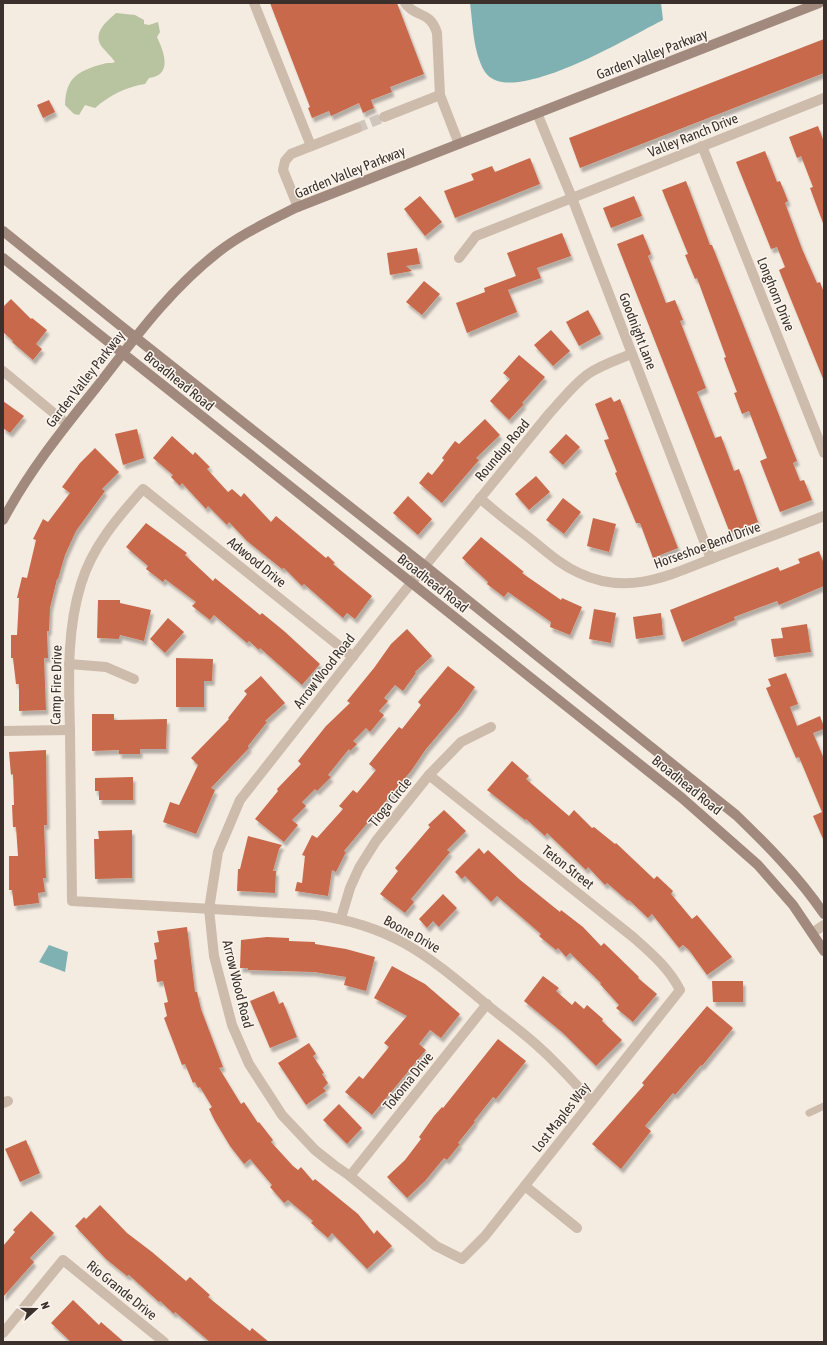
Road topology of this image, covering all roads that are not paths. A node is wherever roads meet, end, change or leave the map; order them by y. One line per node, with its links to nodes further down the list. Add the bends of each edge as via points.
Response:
1 (254, 3): 11 (street)
2 (405, 3): 5 (street, via 434,24 437,33)
3 (819, 3): 4 (street, Garden Valley Parkway)
4 (798, 7): 7 (street, Garden Valley Parkway)
5 (440, 95): 8 (street); 10 (street)
6 (824, 98): 12 (street, Valley Ranch Drive)
7 (538, 113): 10 (street, Garden Valley Parkway); 13 (street, Goodnight Lane)
8 (384, 117)
9 (357, 128): 11 (street)
10 (459, 144): 14 (street, Garden Valley Parkway)
11 (311, 146): 14 (street, via 291,154 285,160 283,170)
12 (702, 146): 13 (street, Valley Ranch Drive); 23 (street, Longhorn Drive)
13 (572, 198): 17 (street, Valley Ranch Drive, via 476,236); 20 (street, Goodnight Lane)
14 (298, 207): 18 (street, Garden Valley Parkway, via 250,230 217,253 193,273)
15 (3, 230): 18 (street, Broadhead Road)
16 (3, 258): 19 (street, Broadhead Road)
17 (459, 258)
18 (135, 338): 19 (street, Garden Valley Parkway); 29 (street, Broadhead Road)
19 (122, 354): 22 (street, Garden Valley Parkway); 30 (street, Broadhead Road)
20 (632, 354): 25 (street, Roundup Road, via 609,362 588,374 573,388); 28 (street, Goodnight Lane)
21 (3, 371): 22 (street)
22 (67, 424): 27 (street, Garden Valley Parkway, via 18,490)
23 (824, 453)
24 (143, 489): 31 (street, Adwood Drive); 32 (street, Camp Fire Drive, via 103,539 81,584 72,621)
25 (480, 498): 28 (street, Horseshoe Bend Drive, via 558,561 580,573 601,580 621,584 647,581 676,574); 29 (street, Roundup Road)
26 (824, 516): 28 (street, Horseshoe Bend Drive)
27 (3, 520)
28 (711, 559)
29 (425, 566): 30 (street, Roundup Road); 40 (street, Broadhead Road, via 736,815 773,850 810,893)
30 (411, 584): 31 (street, Arrow Wood Road); 43 (street, Broadhead Road, via 722,832 758,865)
31 (353, 657): 39 (street, Arrow Wood Road, via 240,800 218,852)
32 (69, 664): 33 (street, via 106,667); 35 (street, Camp Fire Drive)
33 (134, 679)
34 (491, 727): 37 (street, Tioga Circle, via 461,742)
35 (70, 730): 36 (street); 38 (street, Camp Fire Drive)
36 (3, 731)
37 (429, 775): 41 (street, Tioga Circle, via 376,841 359,868 350,888); 45 (street, Teton Street, via 633,937 660,961 673,976)
38 (72, 901): 39 (street, Boone Drive)
39 (209, 908): 41 (street, Boone Drive); 50 (street, Arrow Wood Road, via 214,956 224,996 237,1038 249,1064 282,1115 298,1133)
40 (824, 914)
41 (342, 918): 46 (street, Boone Drive, via 382,931 414,948 437,963)
42 (824, 925): 43 (street)
43 (812, 933): 44 (street, Broadhead Road)
44 (824, 951)
45 (680, 990): 47 (street, Lost Maples Way)
46 (487, 1004): 47 (street, Boone Drive, via 542,1049); 50 (street, Tokoma Drive)
47 (592, 1101): 51 (street, Lost Maples Way)
48 (824, 1106): 49 (lane)
49 (809, 1113)
50 (350, 1176): 53 (street, Arrow Wood Road, via 436,1246)
51 (525, 1186): 52 (street); 53 (street, Lost Maples Way, via 485,1236)
52 (577, 1228)
53 (462, 1259)
54 (3, 1333): 55 (street, Rio Grande Drive, via 63,1260)
55 (164, 1342)

